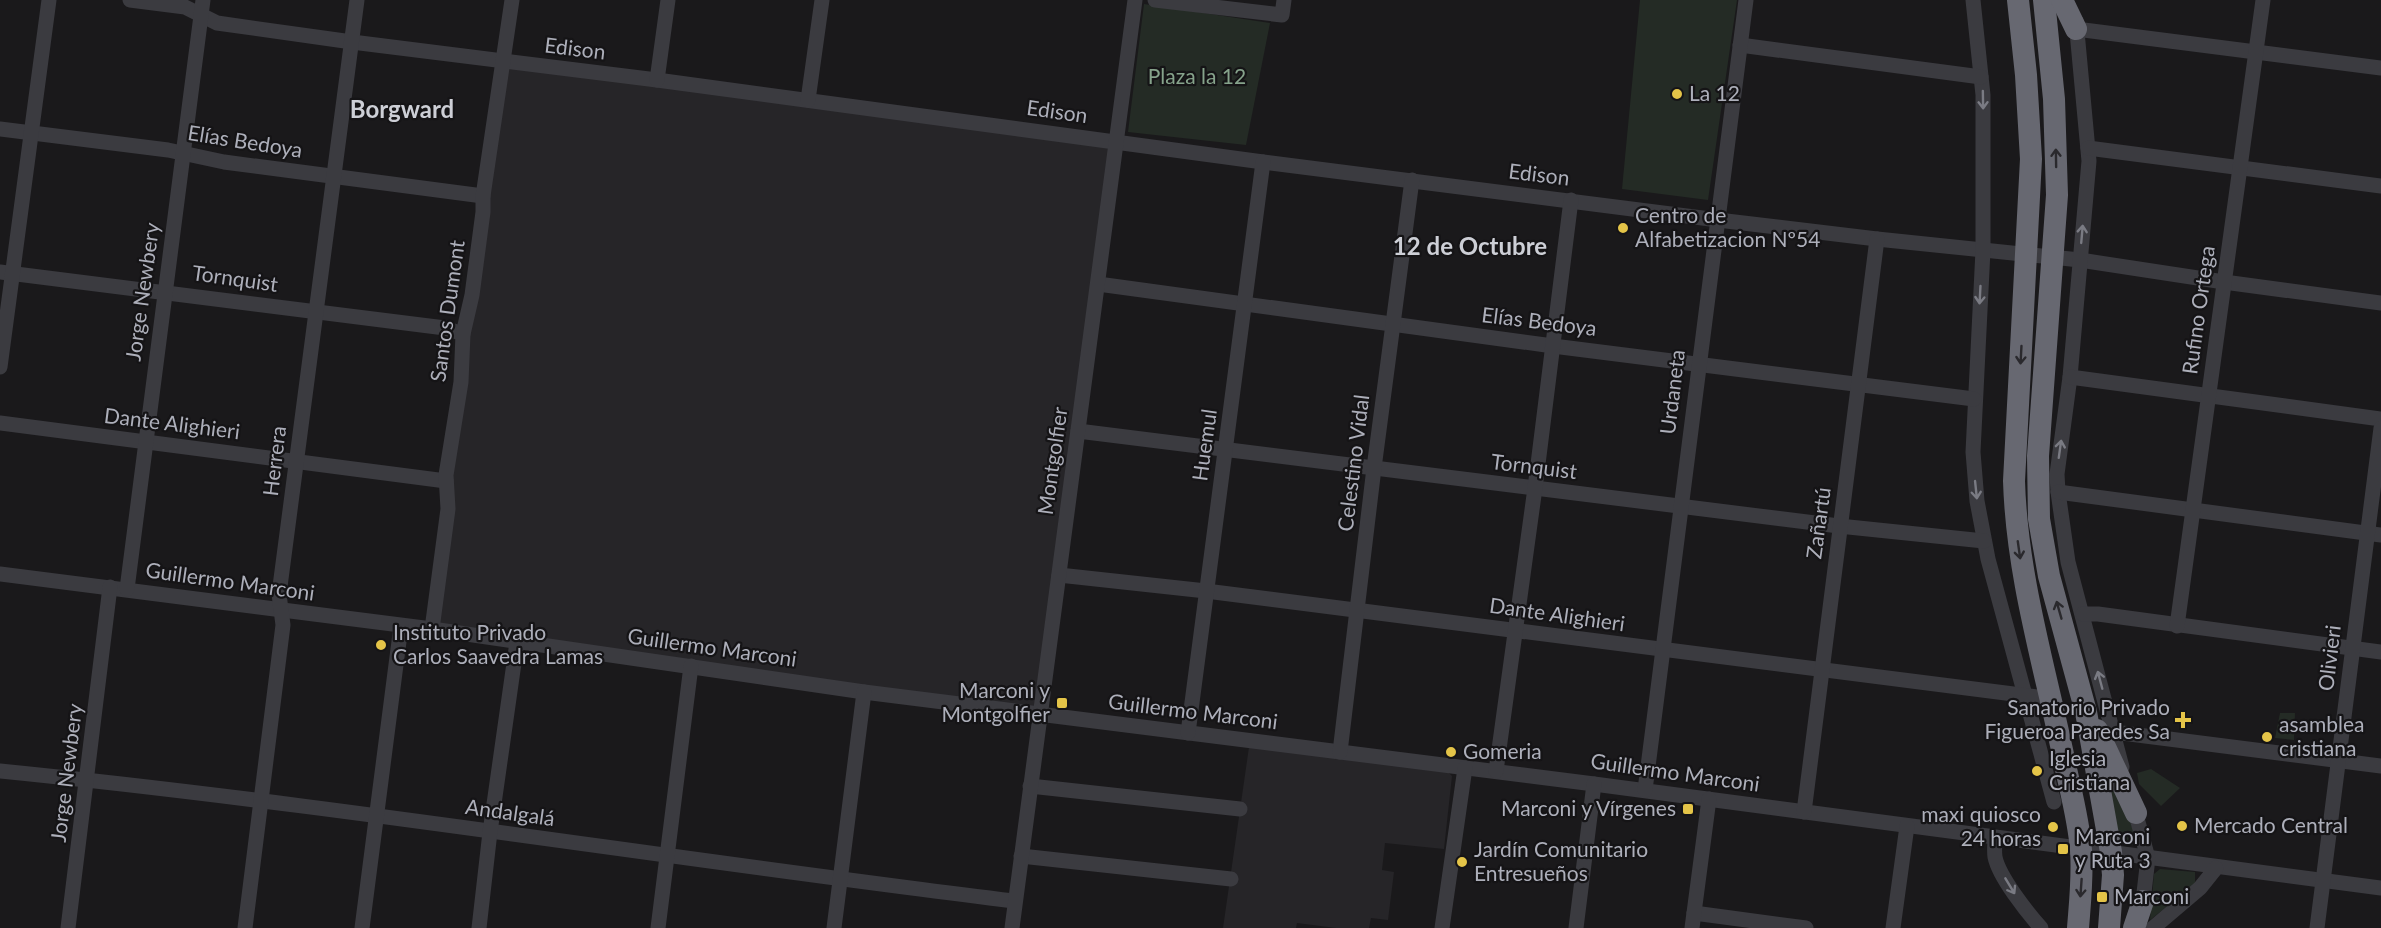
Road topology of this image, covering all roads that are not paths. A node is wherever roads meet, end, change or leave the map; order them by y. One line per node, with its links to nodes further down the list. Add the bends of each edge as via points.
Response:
1 (49, 0): 29 (street)
2 (130, 0): 18 (street, Edison, via 185,8)
3 (203, 0): 18 (street, Jorge Newbery)
4 (357, 0): 20 (street, Herrera)
5 (512, 0): 23 (street, Santos Dumont)
6 (669, 0): 26 (street)
7 (822, 0): 27 (street)
8 (1135, 0): 30 (street, Montgolfier)
9 (1155, 0): 17 (street)
10 (1746, 0): 21 (street, Urdaneta)
11 (1973, 0): 25 (street)
12 (2018, 0): 43 (highway, via 2031,159)
13 (2044, 0): 44 (highway, one-way to 13, via 2056,132)
14 (2062, 0): 19 (highway)
15 (2074, 0): 19 (street)
16 (2263, 0): 22 (street, Rufino Ortega)
17 (1283, 7)
18 (201, 17): 20 (street, Edison, via 218,23); 32 (street, Jorge Newbery)
19 (2076, 29): 22 (street); 31 (street)
20 (352, 42): 23 (street, Edison); 35 (street, Herrera)
21 (1740, 45): 25 (street); 40 (street, Urdaneta)
22 (2256, 52): 24 (street); 34 (street, Rufino Ortega)
23 (504, 62): 26 (street, Edison); 38 (street, Santos Dumont)
24 (2381, 68)
25 (1981, 76): 42 (street, one-way to 42)
26 (657, 80): 27 (street, Edison)
27 (808, 100): 30 (street, Edison)
28 (0, 129): 29 (street, Elías Bedoya)
29 (33, 133): 32 (street, Elías Bedoya); 46 (street)
30 (1117, 141): 33 (street, Edison); 48 (street, Montgolfier)
31 (2088, 148): 34 (street); 45 (street, one-way to 31)
32 (183, 153): 35 (street, Elías Bedoya); 49 (street, Jorge Newbery)
33 (1263, 162): 36 (street, Edison); 51 (street, Huemul)
34 (2240, 166): 37 (street); 47 (street, Rufino Ortega)
35 (334, 177): 38 (street, Elías Bedoya); 52 (street, Herrera)
36 (1412, 180): 39 (street, Edison); 53 (street, Celestino Vidal)
37 (2381, 186)
38 (483, 196): 54 (street, Santos Dumont, via 472,295)
39 (1571, 200): 40 (street, Edison); 55 (street)
40 (1718, 220): 41 (street, Edison); 56 (street, Urdaneta)
41 (1877, 239): 42 (street, Edison); 59 (street, Zañartú)
42 (1983, 250): 43 (street, Edison); 61 (street, one-way to 61)
43 (2026, 255): 44 (street, Edison); 99 (highway, one-way to 99, via 2015,512 2022,571)
44 (2053, 258): 45 (street); 96 (highway, one-way to 44, via 2049,576 2039,519 2038,456)
45 (2080, 260): 47 (street); 58 (street)
46 (6, 272): 49 (street, Tornquist); 57 (street)
47 (2224, 282): 50 (street); 60 (street, Rufino Ortega)
48 (1098, 284): 51 (street, Elías Bedoya); 65 (street, Montgolfier)
49 (165, 291): 52 (street, Tornquist); 66 (street, Jorge Newbery)
50 (2381, 303)
51 (1245, 305): 53 (street, Elías Bedoya); 67 (street, Huemul)
52 (315, 312): 54 (street, Tornquist, via 445,328); 68 (street, Herrera)
53 (1393, 325): 55 (street, Elías Bedoya); 69 (street, Celestino Vidal)
54 (463, 334): 70 (street, Santos Dumont, via 462,375)
55 (1553, 346): 56 (street, Elías Bedoya); 71 (street)
56 (1698, 363): 59 (street, Elías Bedoya); 73 (street, Urdaneta)
57 (0, 367)
58 (2070, 377): 60 (street); 72 (street, one-way to 58)
59 (1860, 383): 61 (street, Elías Bedoya); 75 (street, Zañartú)
60 (2209, 397): 62 (street); 74 (street, Rufino Ortega)
61 (1974, 399): 77 (street, one-way to 77, via 1974,468)
62 (2381, 419)
63 (0, 423): 66 (street, Dante Alighieri)
64 (2381, 428): 76 (street, Olivieri)
65 (1078, 431): 67 (street, Tornquist); 79 (street, Montgolfier)
66 (145, 442): 68 (street, Dante Alighieri); 81 (street, Jorge Newbery)
67 (1226, 450): 69 (street, Tornquist); 82 (street, Huemul)
68 (296, 461): 70 (street, Dante Alighieri); 83 (street, Herrera)
69 (1374, 468): 71 (street, Tornquist); 84 (street, Celestino Vidal)
70 (446, 481): 88 (street, Santos Dumont, via 448,510)
71 (1535, 488): 73 (street, Tornquist); 89 (street)
72 (2058, 492): 74 (street); 85 (street, via 2064,546)
73 (1680, 507): 75 (street, Tornquist); 92 (street, Urdaneta)
74 (2193, 512): 76 (street); 87 (street, Rufino Ortega)
75 (1839, 526): 77 (street, Tornquist); 95 (street, Zañartú)
76 (2374, 534): 91 (street, Olivieri)
77 (1984, 541): 98 (street)
78 (0, 574): 80 (street, Guillermo Marconi)
79 (1059, 574): 82 (street, Dante Alighieri); 100 (street, Montgolfier)
80 (110, 587): 81 (street, Guillermo Marconi); 109 (street, Jorge Newbery)
81 (127, 589): 83 (street, Guillermo Marconi)
82 (1206, 591): 84 (street, Dante Alighieri); 102 (street, Huemul)
83 (279, 610): 86 (street, Guillermo Marconi); 114 (street, Herrera, via 283,625)
84 (1357, 611): 89 (street, Dante Alighieri); 103 (street, Celestino Vidal)
85 (2083, 614): 87 (street); 101 (street, one-way to 85)
86 (401, 626): 88 (street, Guillermo Marconi); 119 (street)
87 (2177, 626): 91 (street)
88 (432, 629): 90 (street, Guillermo Marconi)
89 (1516, 630): 92 (street, Dante Alighieri); 108 (street)
90 (517, 642): 94 (street, Guillermo Marconi); 121 (street)
91 (2353, 648): 93 (street); 104 (street, Olivieri)
92 (1662, 650): 95 (street, Dante Alighieri); 112 (street, Urdaneta)
93 (2381, 652)
94 (692, 666): 97 (street, Guillermo Marconi); 125 (street)
95 (1822, 671): 98 (street, Dante Alighieri); 117 (street, Zañartú)
96 (2080, 687): 118 (highway); 124 (highway)
97 (864, 692): 100 (street, Guillermo Marconi); 130 (street)
98 (2025, 695): 99 (street, Dante Alighieri); 115 (street)
99 (2050, 696): 123 (highway)
100 (1040, 713): 102 (street, Guillermo Marconi); 111 (street, Montgolfier)
101 (2114, 732): 104 (street); 118 (street)
102 (1188, 733): 103 (street, Guillermo Marconi)
103 (1340, 752): 106 (street, Guillermo Marconi)
104 (2339, 761): 105 (street); 131 (street, Olivieri)
105 (2381, 766)
106 (1465, 768): 108 (street, Guillermo Marconi); 143 (street)
107 (0, 771): 109 (street, Andalgalá)
108 (1496, 771): 110 (street, Guillermo Marconi)
109 (88, 780): 114 (street, Andalgalá); 136 (street, Jorge Newbery)
110 (1594, 784): 112 (street, Guillermo Marconi); 144 (street)
111 (1030, 786): 116 (street); 126 (street, Montgolfier)
112 (1645, 790): 113 (street, Guillermo Marconi)
113 (1709, 798): 117 (street, Guillermo Marconi); 135 (street)
114 (260, 802): 119 (street, Andalgalá); 137 (street, Herrera)
115 (2054, 802)
116 (1240, 809)
117 (1804, 812): 120 (street, Guillermo Marconi)
118 (2136, 813): 127 (street)
119 (376, 816): 121 (street, Andalgalá); 138 (street)
120 (1907, 826): 122 (street, Guillermo Marconi); 146 (street)
121 (490, 832): 125 (street, Andalgalá); 139 (street)
122 (1995, 838): 123 (street, Guillermo Marconi); 147 (street, one-way to 147, via 1998,864)
123 (2081, 848): 124 (street, Guillermo Marconi); 148 (highway, one-way to 148)
124 (2111, 852): 127 (street, Guillermo Marconi); 149 (highway)
125 (667, 856): 130 (street, Andalgalá); 140 (street)
126 (1021, 856): 129 (street); 133 (street, Montgolfier)
127 (2148, 858): 128 (street, Guillermo Marconi); 134 (street)
128 (2216, 868): 131 (street, Guillermo Marconi); 152 (street, via 2200,888)
129 (1232, 879)
130 (840, 880): 133 (street, Andalgalá); 141 (street)
131 (2322, 881): 132 (street, Guillermo Marconi); 153 (street, Olivieri)
132 (2381, 888)
133 (1014, 901): 142 (street, Montgolfier)
134 (2143, 901): 150 (highway); 151 (street)
135 (1693, 921): 145 (street)
136 (68, 928)
137 (245, 928)
138 (362, 928)
139 (479, 928)
140 (658, 928)
141 (834, 928)
142 (1012, 928)
143 (1443, 928)
144 (1576, 928)
145 (1806, 928)
146 (1893, 928)
147 (2041, 928)
148 (2078, 928)
149 (2109, 928)
150 (2134, 928)
151 (2140, 928)
152 (2153, 928)
153 (2317, 928)

